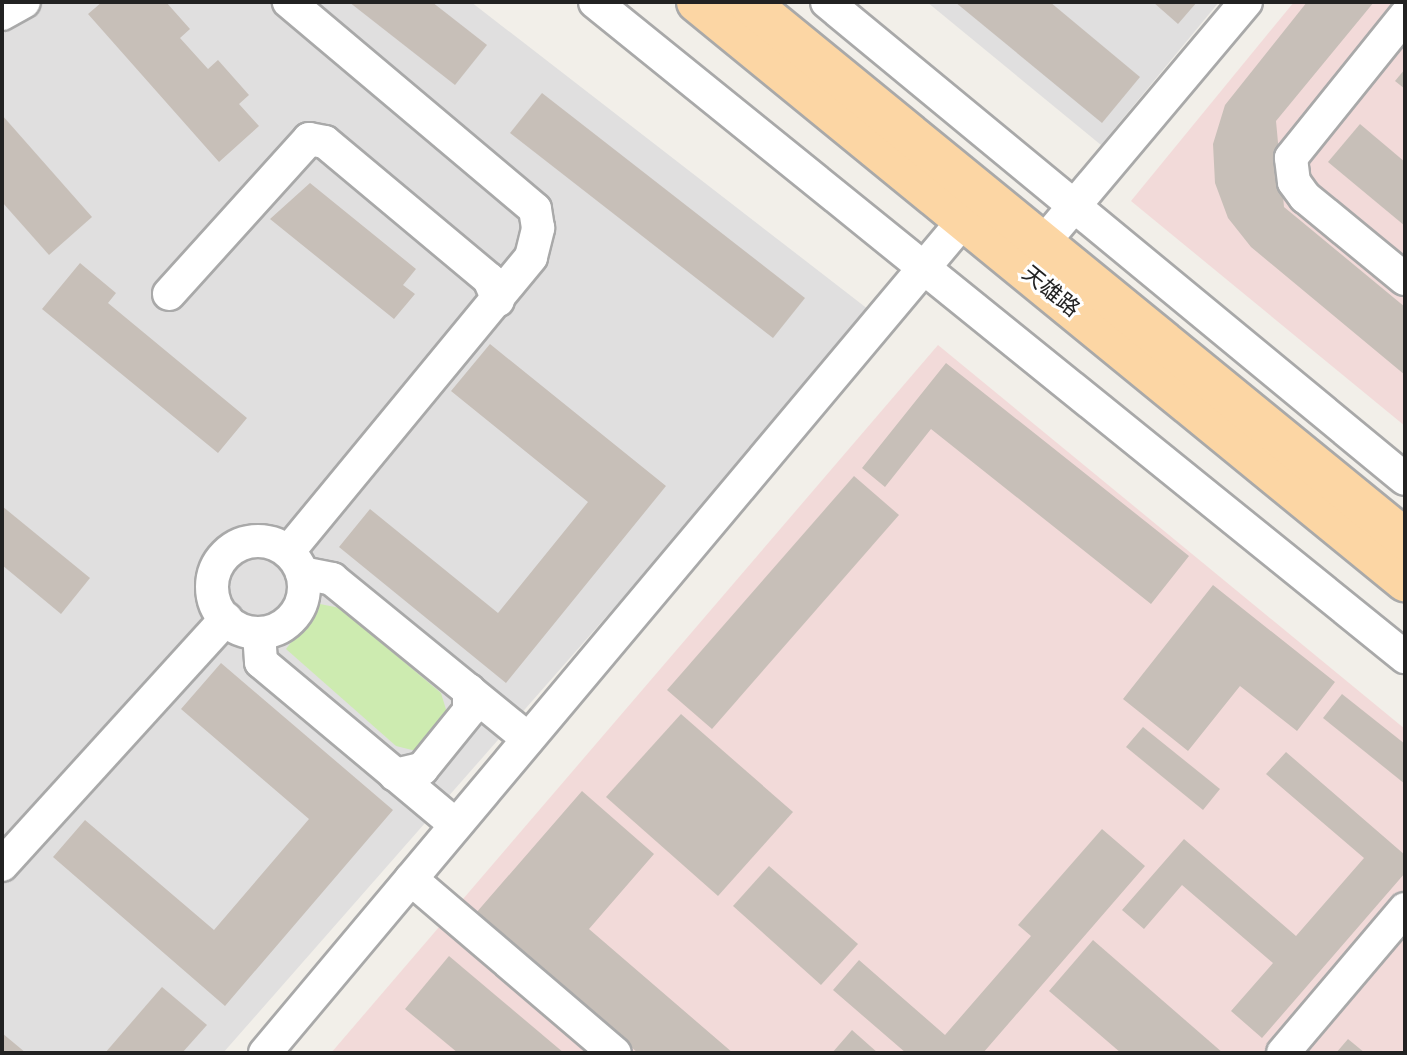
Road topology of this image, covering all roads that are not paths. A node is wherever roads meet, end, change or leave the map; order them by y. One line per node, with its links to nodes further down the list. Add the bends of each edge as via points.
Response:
1 (24, 2): 8 (street)
2 (289, 2): 16 (street, via 535,209 531,257)
3 (595, 2): 13 (street)
4 (697, 2): 11 (main road, 天雄路)
5 (748, 2): 12 (main road, 天雄路)
6 (827, 2): 10 (street)
7 (1246, 2): 10 (street)
8 (2, 14)
9 (1405, 16): 14 (street, via 1291,158 1294,182 1305,197)
10 (1073, 206): 12 (street); 17 (street)
11 (964, 220): 13 (street); 20 (main road, 天雄路)
12 (1043, 243): 18 (main road, 天雄路)
13 (921, 271): 23 (street); 25 (street)
14 (1405, 279)
15 (169, 294): 16 (street, via 309,139 325,142 489,279)
16 (498, 300): 19 (street)
17 (1405, 479)
18 (1405, 539)
19 (295, 562): 21 (street, via 264,541 227,552 211,589); 22 (street, via 295,613); 24 (street, via 332,579)
20 (1405, 581)
21 (226, 619): 22 (street); 28 (street)
22 (259, 633): 26 (street, via 261,662)
23 (1405, 657)
24 (469, 690): 25 (street); 26 (street, via 469,711 422,769)
25 (528, 739): 27 (street)
26 (395, 775): 27 (street)
27 (456, 825): 29 (street)
28 (2, 865)
29 (411, 879): 31 (street); 32 (street)
30 (1405, 909): 33 (street)
31 (265, 1053)
32 (615, 1053)
33 (1283, 1053)

